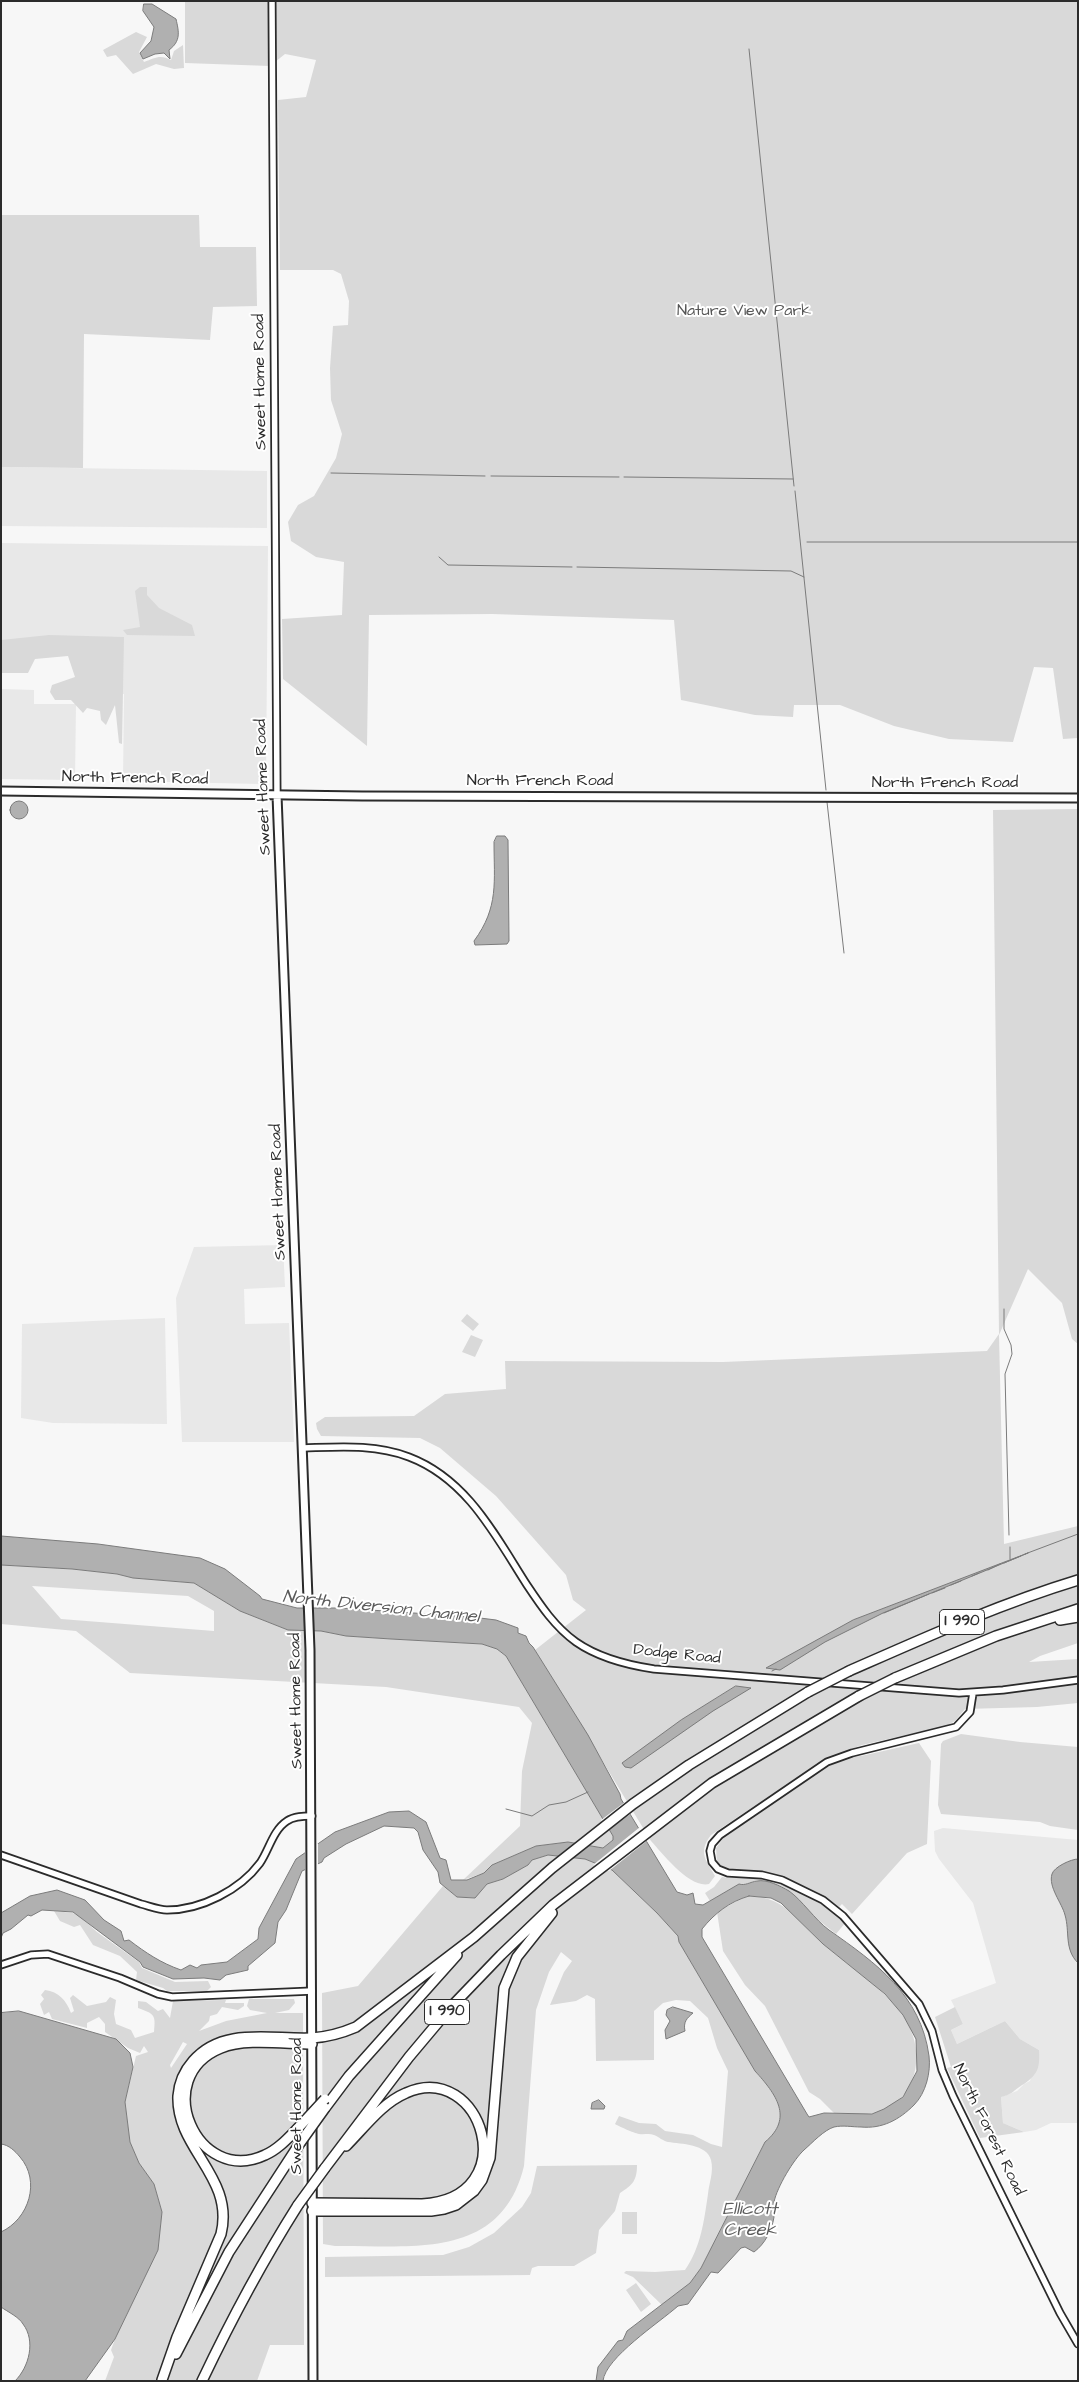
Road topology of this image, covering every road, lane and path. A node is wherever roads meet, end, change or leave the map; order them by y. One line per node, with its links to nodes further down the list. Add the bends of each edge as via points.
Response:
1 (272, 1): 3 (street, Sweet Home Road)
2 (1, 791): 3 (main road, North French Road)
3 (277, 795): 4 (main road, North French Road); 5 (main road, Sweet Home Road)
4 (1078, 798)
5 (304, 1448): 11 (street, Dodge Road, via 360,1447 389,1451 422,1462 441,1474 475,1506 554,1622 577,1642 615,1661 659,1669); 12 (main road, Sweet Home Road)
6 (1078, 1578): 15 (highway, I 990, bridge, via 965,1620 808,1692 642,1798 538,1880)
7 (1078, 1609): 9 (highway, I 990)
8 (1078, 1617): 9 (highway)
9 (1037, 1623): 14 (highway, I 990, bridge, via 996,1636 859,1696 712,1782)
10 (1078, 1680): 11 (street, Dodge Road)
11 (973, 1693): 22 (street, North Forest Road, via 968,1714 956,1727 827,1762 720,1835 712,1844 710,1856 714,1865 725,1872 777,1878 828,1904 844,1916 912,1994 932,2031 953,2096)
12 (312, 1816): 13 (street, via 296,1817 283,1824 261,1862 231,1889 213,1899 180,1909 165,1910 141,1904); 17 (main road, Sweet Home Road)
13 (1, 1855)
14 (571, 1892): 20 (highway, I 990, via 553,1905 451,2007); 21 (highway, via 517,1957 509,1972 502,2005 490,2158 474,2191 456,2205 431,2211)
15 (474, 1937): 18 (highway, via 370,2018 343,2032); 19 (highway, I 990)
16 (1, 1965): 17 (street, via 21,1957 48,1954 166,1997)
17 (312, 1991): 18 (main road, Sweet Home Road)
18 (312, 2041): 19 (highway, bridge, via 236,2044 208,2055 190,2078 185,2111 201,2142 222,2156 248,2160 277,2148); 21 (main road, Sweet Home Road); 23 (highway, via 241,2038 221,2041 202,2051 184,2076 179,2091 179,2112 188,2136 221,2193 224,2218 218,2243)
19 (325, 2103): 23 (highway, I 990, bridge, via 229,2252)
20 (325, 2168): 21 (highway, via 389,2103 417,2089 441,2090 458,2098 474,2113 482,2132 480,2168 467,2188 448,2199 422,2204); 24 (highway, I 990, bridge, via 266,2255)
21 (312, 2207): 25 (main road, Sweet Home Road)
22 (1078, 2344)
23 (162, 2380)
24 (202, 2381)
25 (313, 2381)

